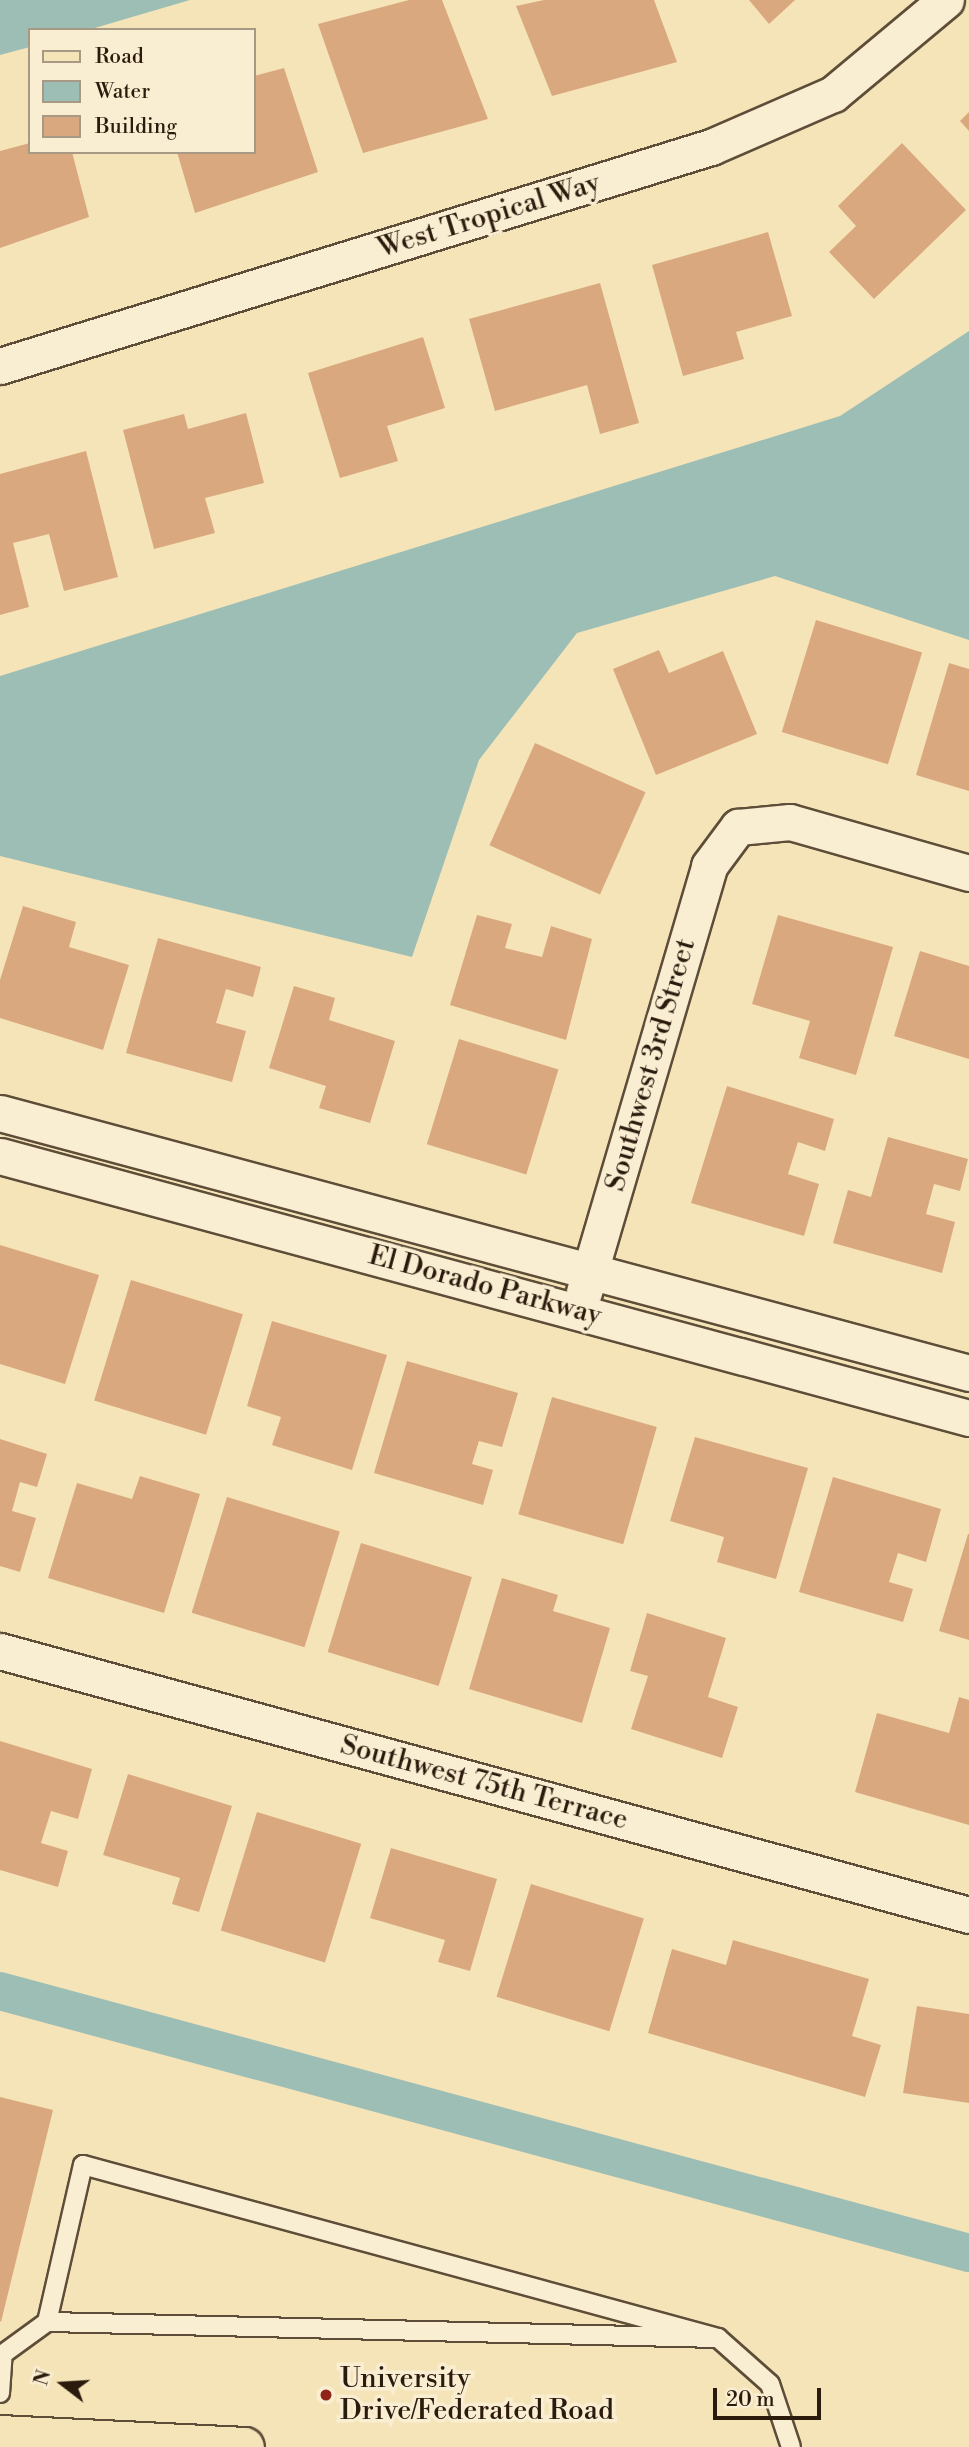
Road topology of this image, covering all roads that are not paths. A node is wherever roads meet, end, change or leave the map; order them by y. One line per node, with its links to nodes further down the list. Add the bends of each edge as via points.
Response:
1 (946, 0): 2 (street, West Tropical Way, via 833,94 711,147)
2 (0, 366)
3 (969, 873): 6 (street, Southwest 3rd Street, via 790,822 738,827 709,866)
4 (0, 1113): 6 (street, El Dorado Parkway)
5 (0, 1156): 7 (street, El Dorado Parkway)
6 (591, 1270): 7 (street, Southwest 3rd Street); 8 (street, El Dorado Parkway)
7 (579, 1311): 9 (street, El Dorado Parkway)
8 (969, 1373)
9 (969, 1418)
10 (0, 1651): 11 (street, Southwest 75th Terrace)
11 (969, 1915)
12 (47, 2322): 13 (lane); 13 (lane, via 83,2165); 14 (lane)
13 (718, 2338): 19 (lane, via 770,2385)
14 (2, 2354): 15 (lane)
15 (0, 2393)
16 (0, 2435): 17 (main road)
17 (227, 2447): 18 (main road)
18 (245, 2447)
19 (791, 2447)

